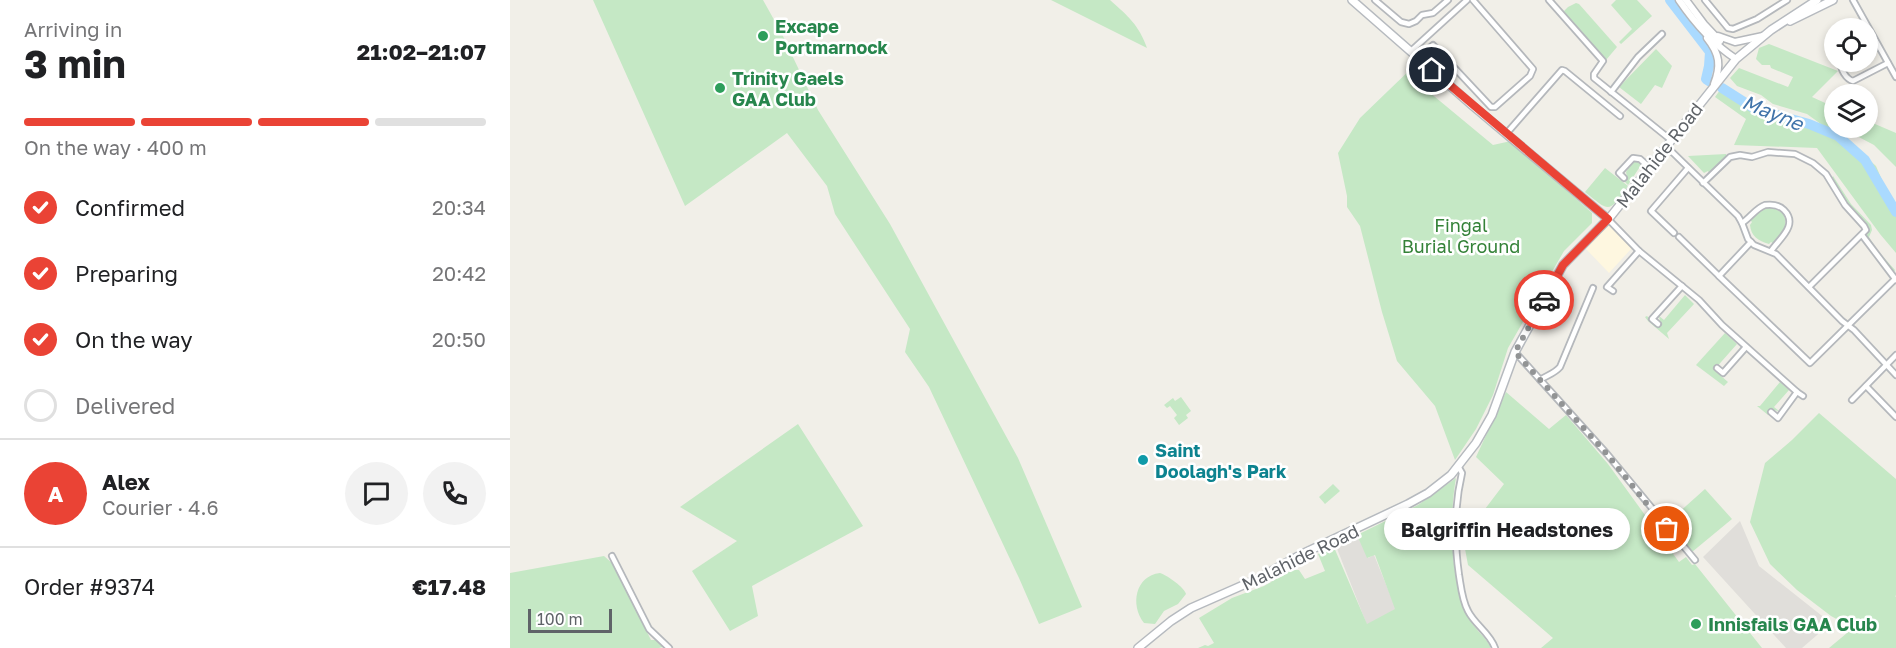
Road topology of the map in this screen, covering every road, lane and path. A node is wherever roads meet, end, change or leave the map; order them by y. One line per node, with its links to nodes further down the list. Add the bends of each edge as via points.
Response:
1 (1352, 0): 19 (main road)
2 (1375, 0): 3 (street, via 1409,24 1433,13)
3 (1448, 0)
4 (1467, 0): 19 (street)
5 (1473, 0): 20 (street, via 1533,69 1530,76 1491,107 1433,45)
6 (1549, 0): 28 (street, via 1603,62 1594,78)
7 (1679, 0): 14 (street)
8 (1686, 0): 15 (street)
9 (1705, 0): 10 (street, via 1733,29)
10 (1787, 0)
11 (1817, 0): 16 (main road, Malahide Road)
12 (1833, 0): 16 (main road, Malahide Road)
13 (1853, 0): 22 (street)
14 (1692, 19): 21 (street); 27 (street, via 1716,50 1719,71)
15 (1704, 24): 18 (street, via 1718,36 1735,42); 21 (street)
16 (1771, 30): 18 (main road, Malahide Road)
17 (1662, 34): 28 (street)
18 (1763, 36): 21 (main road, Malahide Road)
19 (1411, 51): 30 (main road)
20 (1426, 51)
21 (1736, 59): 27 (main road, Malahide Road)
22 (1888, 63): 23 (street); 26 (street)
23 (1878, 68)
24 (1843, 72): 25 (street, via 1853,81)
25 (1870, 72)
26 (1896, 77)
27 (1712, 88): 31 (main road, Malahide Road)
28 (1611, 92): 31 (street)
29 (1620, 116): 30 (street, via 1562,70)
30 (1506, 134): 36 (main road)
31 (1669, 143): 32 (main road, Malahide Road); 33 (street)
32 (1650, 168): 34 (street, via 1633,158 1619,173); 36 (main road, Malahide Road)
33 (1688, 168): 35 (street); 38 (street, via 1651,211)
34 (1624, 178)
35 (1703, 183): 37 (street); 39 (street, via 1730,157 1795,153 1826,174 1845,205 1866,227)
36 (1608, 219): 42 (street); 53 (main road, Malahide Road, via 1563,265)
37 (1742, 223): 41 (street); 43 (street, via 1762,206 1784,210 1789,227)
38 (1674, 233)
39 (1862, 235): 45 (street); 47 (street)
40 (1678, 237): 44 (street)
41 (1751, 242): 43 (street); 44 (street)
42 (1640, 251): 46 (street); 49 (street, via 1607,286)
43 (1771, 251): 47 (street)
44 (1719, 276): 51 (street, via 1810,363)
45 (1895, 280): 51 (street)
46 (1682, 286): 50 (street, via 1653,319); 52 (street)
47 (1809, 287): 51 (street)
48 (1593, 288): 58 (street, via 1560,367)
49 (1613, 291)
50 (1658, 324)
51 (1848, 326): 55 (street)
52 (1746, 346): 56 (street, via 1723,373); 60 (street)
53 (1515, 352): 58 (street); 65 (main road, Malahide Road, via 1492,415)
54 (1896, 355): 55 (street)
55 (1887, 364): 57 (street); 59 (street)
56 (1718, 368)
57 (1896, 375)
58 (1540, 380): 67 (street)
59 (1866, 386): 62 (street); 64 (street)
60 (1797, 392): 61 (street); 63 (street, via 1778,417)
61 (1803, 396)
62 (1852, 400)
63 (1771, 412)
64 (1896, 417)
65 (1458, 466): 69 (main road, Malahide Road, via 1442,482 1408,504 1191,608); 70 (street, via 1462,473 1455,527 1462,595 1472,618)
66 (612, 556): 68 (street, via 649,629)
67 (1695, 560)
68 (669, 648)
69 (1137, 648)
70 (1496, 648)

